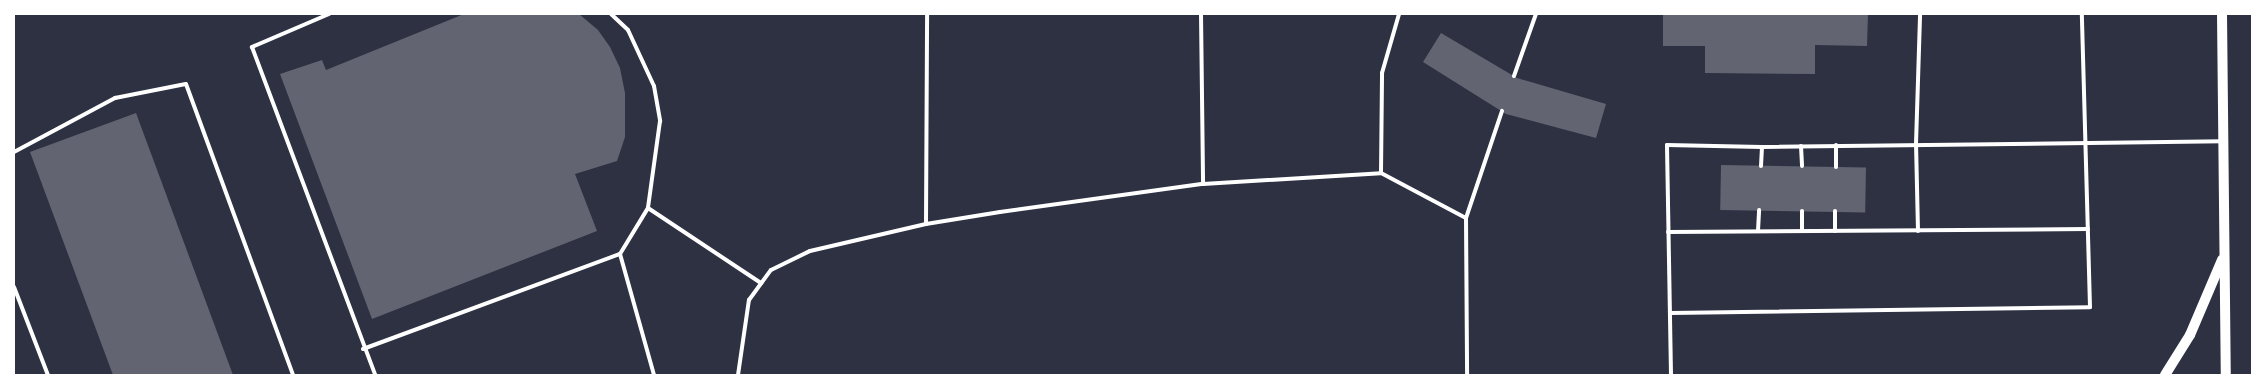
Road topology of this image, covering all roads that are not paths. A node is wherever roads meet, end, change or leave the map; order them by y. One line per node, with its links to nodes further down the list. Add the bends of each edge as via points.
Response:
1 (329, 14): 41 (lane, via 252,47)
2 (611, 14): 24 (lane, via 628,30 654,86 660,120)
3 (927, 14): 29 (lane)
4 (1201, 14): 23 (lane)
5 (1399, 14): 22 (lane, via 1382,73)
6 (1536, 14): 10 (lane)
7 (1920, 14): 14 (lane)
8 (2082, 14): 13 (lane)
9 (2222, 14): 12 (main road)
10 (1514, 76)
11 (1502, 111): 28 (lane)
12 (2223, 141): 13 (lane); 37 (main road)
13 (2086, 142): 14 (lane); 30 (lane)
14 (1916, 144): 17 (lane); 31 (lane)
15 (1762, 146): 16 (lane); 19 (lane); 35 (lane, via 1667,145)
16 (1801, 146): 17 (lane); 20 (lane)
17 (1836, 146): 21 (lane)
18 (14, 152): 43 (lane, via 115,98 186,84)
19 (1761, 166)
20 (1802, 166)
21 (1836, 166)
22 (1381, 172): 23 (lane); 28 (lane)
23 (1202, 184): 29 (lane)
24 (648, 208): 36 (lane); 38 (lane)
25 (1759, 210): 32 (lane)
26 (1802, 211): 33 (lane)
27 (1835, 211): 34 (lane)
28 (1466, 218): 47 (lane)
29 (926, 224): 38 (lane, via 810,251 771,270)
30 (2088, 229): 31 (lane); 40 (lane, via 2090,307)
31 (1918, 230): 34 (lane)
32 (1758, 231): 33 (lane); 35 (lane)
33 (1802, 231): 34 (lane)
34 (1835, 231)
35 (1668, 232): 40 (lane)
36 (620, 254): 41 (lane); 45 (lane)
37 (2223, 257): 49 (main road, via 2190,335); 50 (main road)
38 (761, 283): 46 (lane, via 749,300)
39 (14, 287): 42 (lane)
40 (1670, 313): 48 (lane)
41 (363, 349): 44 (lane)
42 (48, 375)
43 (292, 375)
44 (375, 375)
45 (654, 375)
46 (738, 375)
47 (1467, 375)
48 (1671, 375)
49 (2165, 375)
50 (2226, 375)

